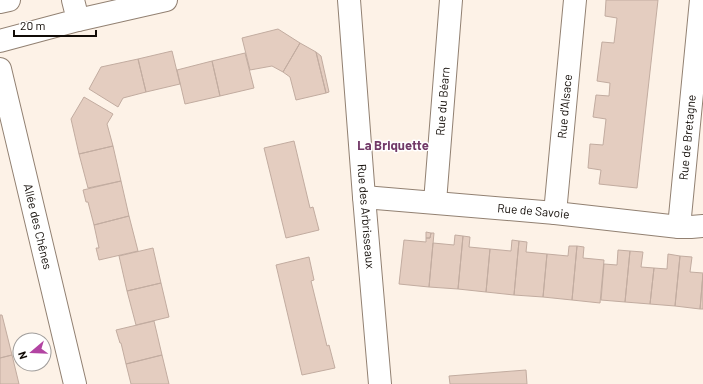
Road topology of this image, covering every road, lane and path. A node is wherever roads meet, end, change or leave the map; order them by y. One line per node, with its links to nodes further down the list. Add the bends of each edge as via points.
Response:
1 (9, 0): 7 (street)
2 (166, 0): 8 (street)
3 (349, 0): 11 (street, Rue des Arbrisseaux)
4 (451, 0): 12 (street, Rue du Béarn)
5 (575, 0): 13 (street, Rue d'Alsace)
6 (701, 0): 15 (street, Rue de Bretagne)
7 (0, 2)
8 (76, 10): 9 (street)
9 (0, 41)
10 (0, 69): 16 (street, Allée des Chênes)
11 (364, 196): 12 (street, Rue de Savoie); 17 (street, Rue des Arbrisseaux)
12 (435, 202): 13 (street, Rue de Savoie)
13 (555, 213): 15 (street, Rue de Savoie)
14 (703, 226): 15 (street, Rue de Savoie)
15 (679, 227)
16 (75, 384)
17 (380, 384)

